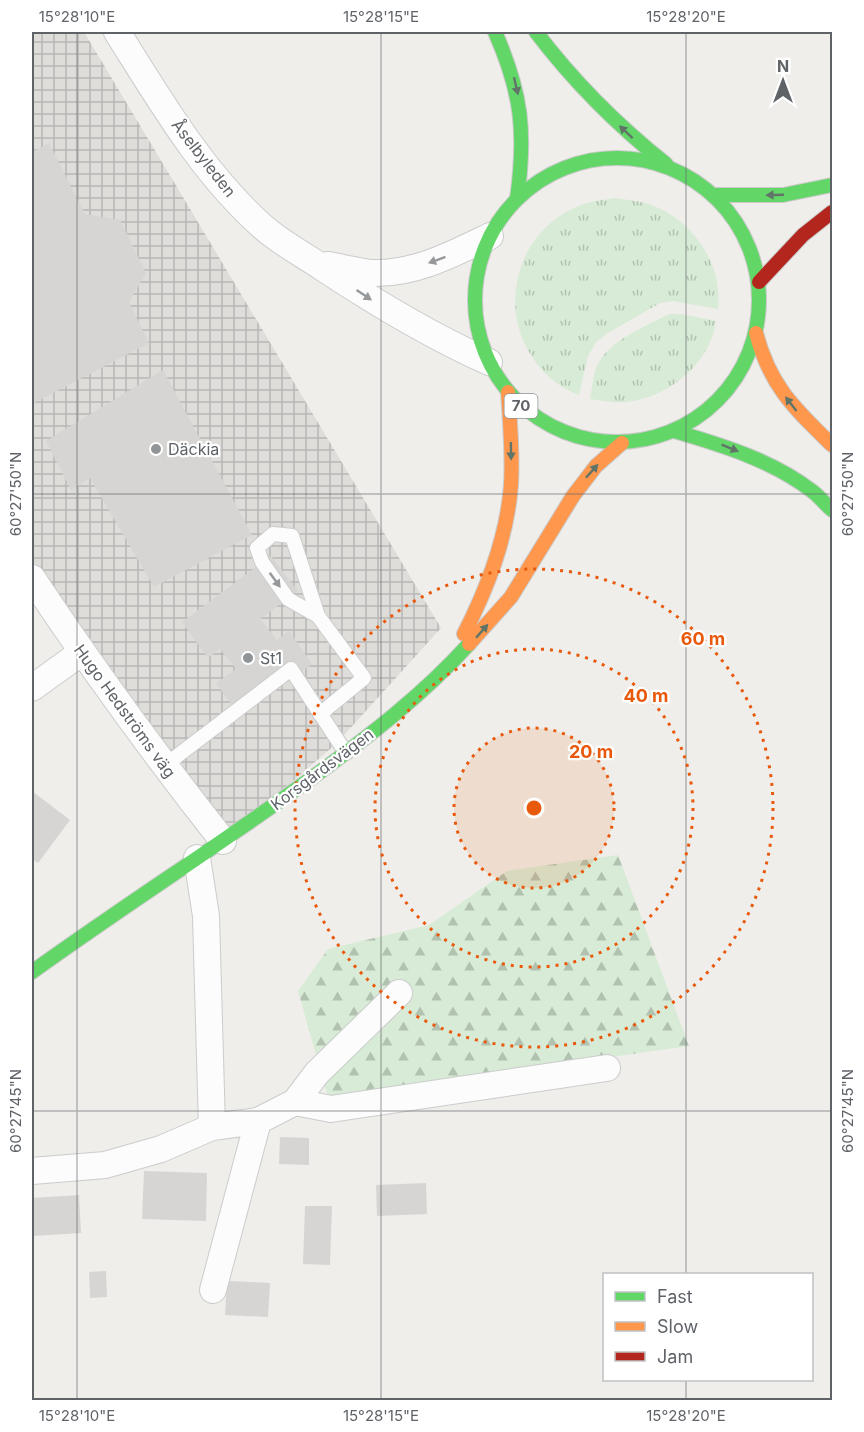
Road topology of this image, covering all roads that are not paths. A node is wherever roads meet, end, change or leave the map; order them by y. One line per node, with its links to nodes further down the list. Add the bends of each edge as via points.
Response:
1 (117, 32): 10 (street, Åselbyleden, via 190,146 228,192 264,228)
2 (495, 32): 7 (main road, 70, one-way to 7, via 515,79 520,104 523,160)
3 (536, 32): 4 (main road, 70, one-way to 3, via 632,138 590,97)
4 (672, 169): 6 (main road, 70); 7 (main road, 70, via 626,158 578,163 535,184)
5 (832, 185): 6 (main road, one-way to 6, via 783,195)
6 (713, 195): 11 (main road, 70, via 744,234)
7 (517, 199): 9 (main road, 70)
8 (832, 212): 11 (main road, via 818,221)
9 (490, 236): 10 (street, Åselbyleden, one-way to 10, via 439,260 406,270 373,273); 13 (main road, 70, via 481,257 474,299 476,321)
10 (316, 263): 13 (street, Åselbyleden, one-way to 13, via 375,302)
11 (759, 282): 12 (main road, 70)
12 (756, 333): 15 (main road, 70, via 735,381 717,402); 17 (main road, 70, one-way to 12, via 795,409 779,387 766,366)
13 (489, 362): 14 (main road, 70)
14 (508, 392): 16 (main road, 70, via 523,408 559,430 590,440); 22 (main road, Korsgårdsvägen, one-way to 22, via 512,446 506,525 489,581)
15 (674, 431): 16 (main road, 70); 18 (main road, one-way to 18, via 765,463 809,489)
16 (622, 443): 22 (main road, Korsgårdsvägen, one-way to 16, via 512,597 587,476)
17 (832, 445)
18 (832, 510)
19 (32, 578): 21 (street, Hugo Hedströms väg)
20 (318, 616): 20 (lane, one-way to 20, via 292,536 273,534 257,548 262,562 288,599); 24 (lane, via 364,678)
21 (81, 652): 23 (street); 26 (street, Hugo Hedströms väg)
22 (442, 674): 25 (main road, Korsgårdsvägen)
23 (32, 688)
24 (320, 714): 25 (lane); 26 (lane, via 291,669)
25 (346, 753): 27 (main road, Korsgårdsvägen)
26 (164, 766): 27 (street, Hugo Hedströms väg)
27 (223, 841): 28 (main road, Korsgårdsvägen)
28 (197, 858): 29 (main road, Korsgårdsvägen); 34 (street, via 206,916)
29 (32, 972)
30 (399, 993): 32 (street, via 317,1073)
31 (607, 1068): 32 (street, via 331,1109)
32 (295, 1102): 33 (street)
33 (258, 1121): 34 (street); 36 (street)
34 (212, 1127): 35 (street, via 161,1149 105,1165)
35 (32, 1171)
36 (213, 1290)

